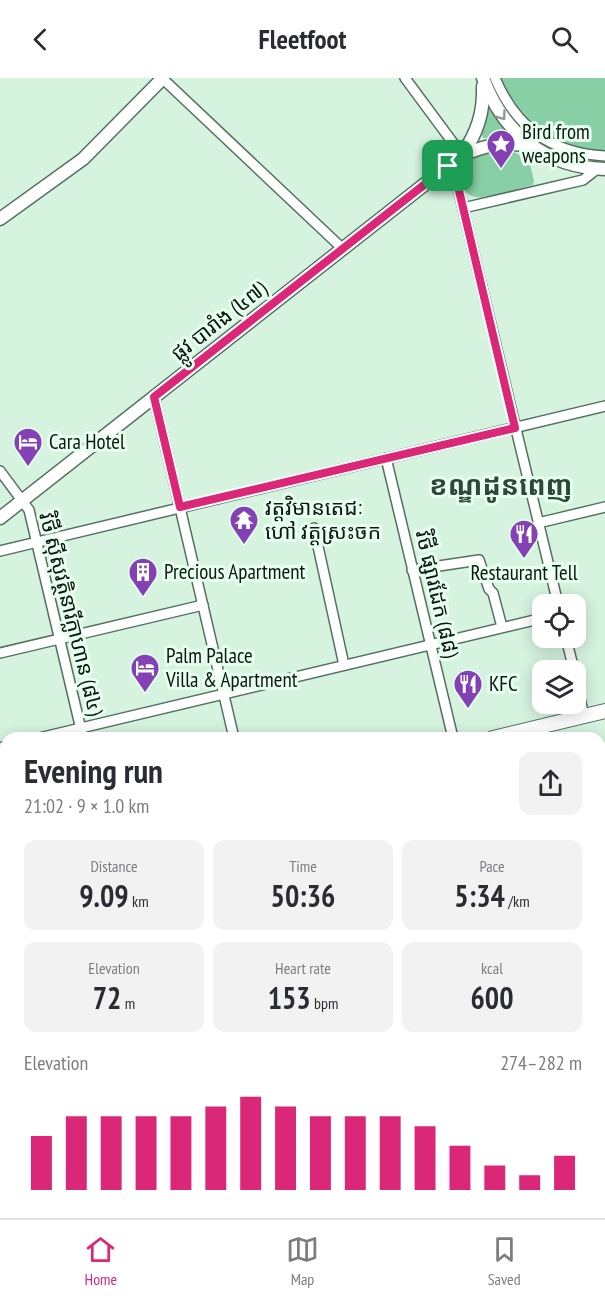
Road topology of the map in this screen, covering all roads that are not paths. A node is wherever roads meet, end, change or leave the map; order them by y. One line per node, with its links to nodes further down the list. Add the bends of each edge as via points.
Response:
1 (163, 78): 11 (main road, via 83,159); 12 (street)
2 (405, 78): 6 (street)
3 (482, 78): 5 (main road, one-way to 5, via 501,116); 6 (main road, ផ្លូវ បារាំង (៤៧), via 481,119)
4 (495, 78): 7 (street, via 502,97 517,118 537,135 559,148)
5 (532, 147): 6 (main road, ផ្លូវ បារាំង (៤៧), via 488,145); 9 (main road, via 563,162)
6 (462, 155): 8 (main road, ផ្លូវ បារាំង (៤៧))
7 (605, 156)
8 (448, 166): 10 (street, via 456,178); 12 (main road, ផ្លូវ បារាំង (៤៧))
9 (601, 169): 10 (street, via 583,180)
10 (463, 208): 15 (street)
11 (0, 219)
12 (343, 249): 13 (main road, ផ្លូវ បារាំង (៤៧))
13 (154, 397): 18 (main road, ផ្លូវ បារាំង (៤៧)); 19 (street)
14 (605, 406): 15 (street)
15 (515, 428): 16 (street); 22 (street)
16 (386, 458): 19 (street); 26 (street, វិថី ផ្សារដែក (៨៨))
17 (0, 471): 18 (street, វិថី ស៊ីសុវត្ថិនារីក្លាហាន (៨៤))
18 (22, 501): 21 (main road, ផ្លូវ បារាំង (៤៧)); 24 (street, វិថី ស៊ីសុវត្ថិនារីក្លាហាន (៨៤), via 29,510)
19 (180, 507): 24 (street); 28 (street)
20 (605, 507): 22 (street)
21 (0, 518)
22 (538, 523): 27 (street)
23 (314, 528): 34 (street)
24 (37, 542): 25 (street); 31 (street, វិថី ស៊ីសុវត្ថិនារីក្លាហាន (៨៤))
25 (0, 551)
26 (412, 570): 30 (street, via 479,560); 32 (street, វិថី ផ្សារដែក (៨៨))
27 (556, 594)
28 (202, 605): 31 (street); 35 (street)
29 (532, 620): 30 (street)
30 (502, 627): 32 (street)
31 (60, 639): 33 (street); 38 (street, វិថី ស៊ីសុវត្ថិនារីក្លាហាន (៨៤))
32 (430, 644): 34 (street); 41 (street, វិថី ផ្សារដែក (៨៨))
33 (0, 653)
34 (344, 665): 35 (street)
35 (223, 694): 39 (street); 40 (street)
36 (605, 711): 37 (highway)
37 (584, 716): 42 (highway)
38 (82, 732)
39 (86, 732)
40 (232, 732)
41 (452, 732)
42 (518, 732)

